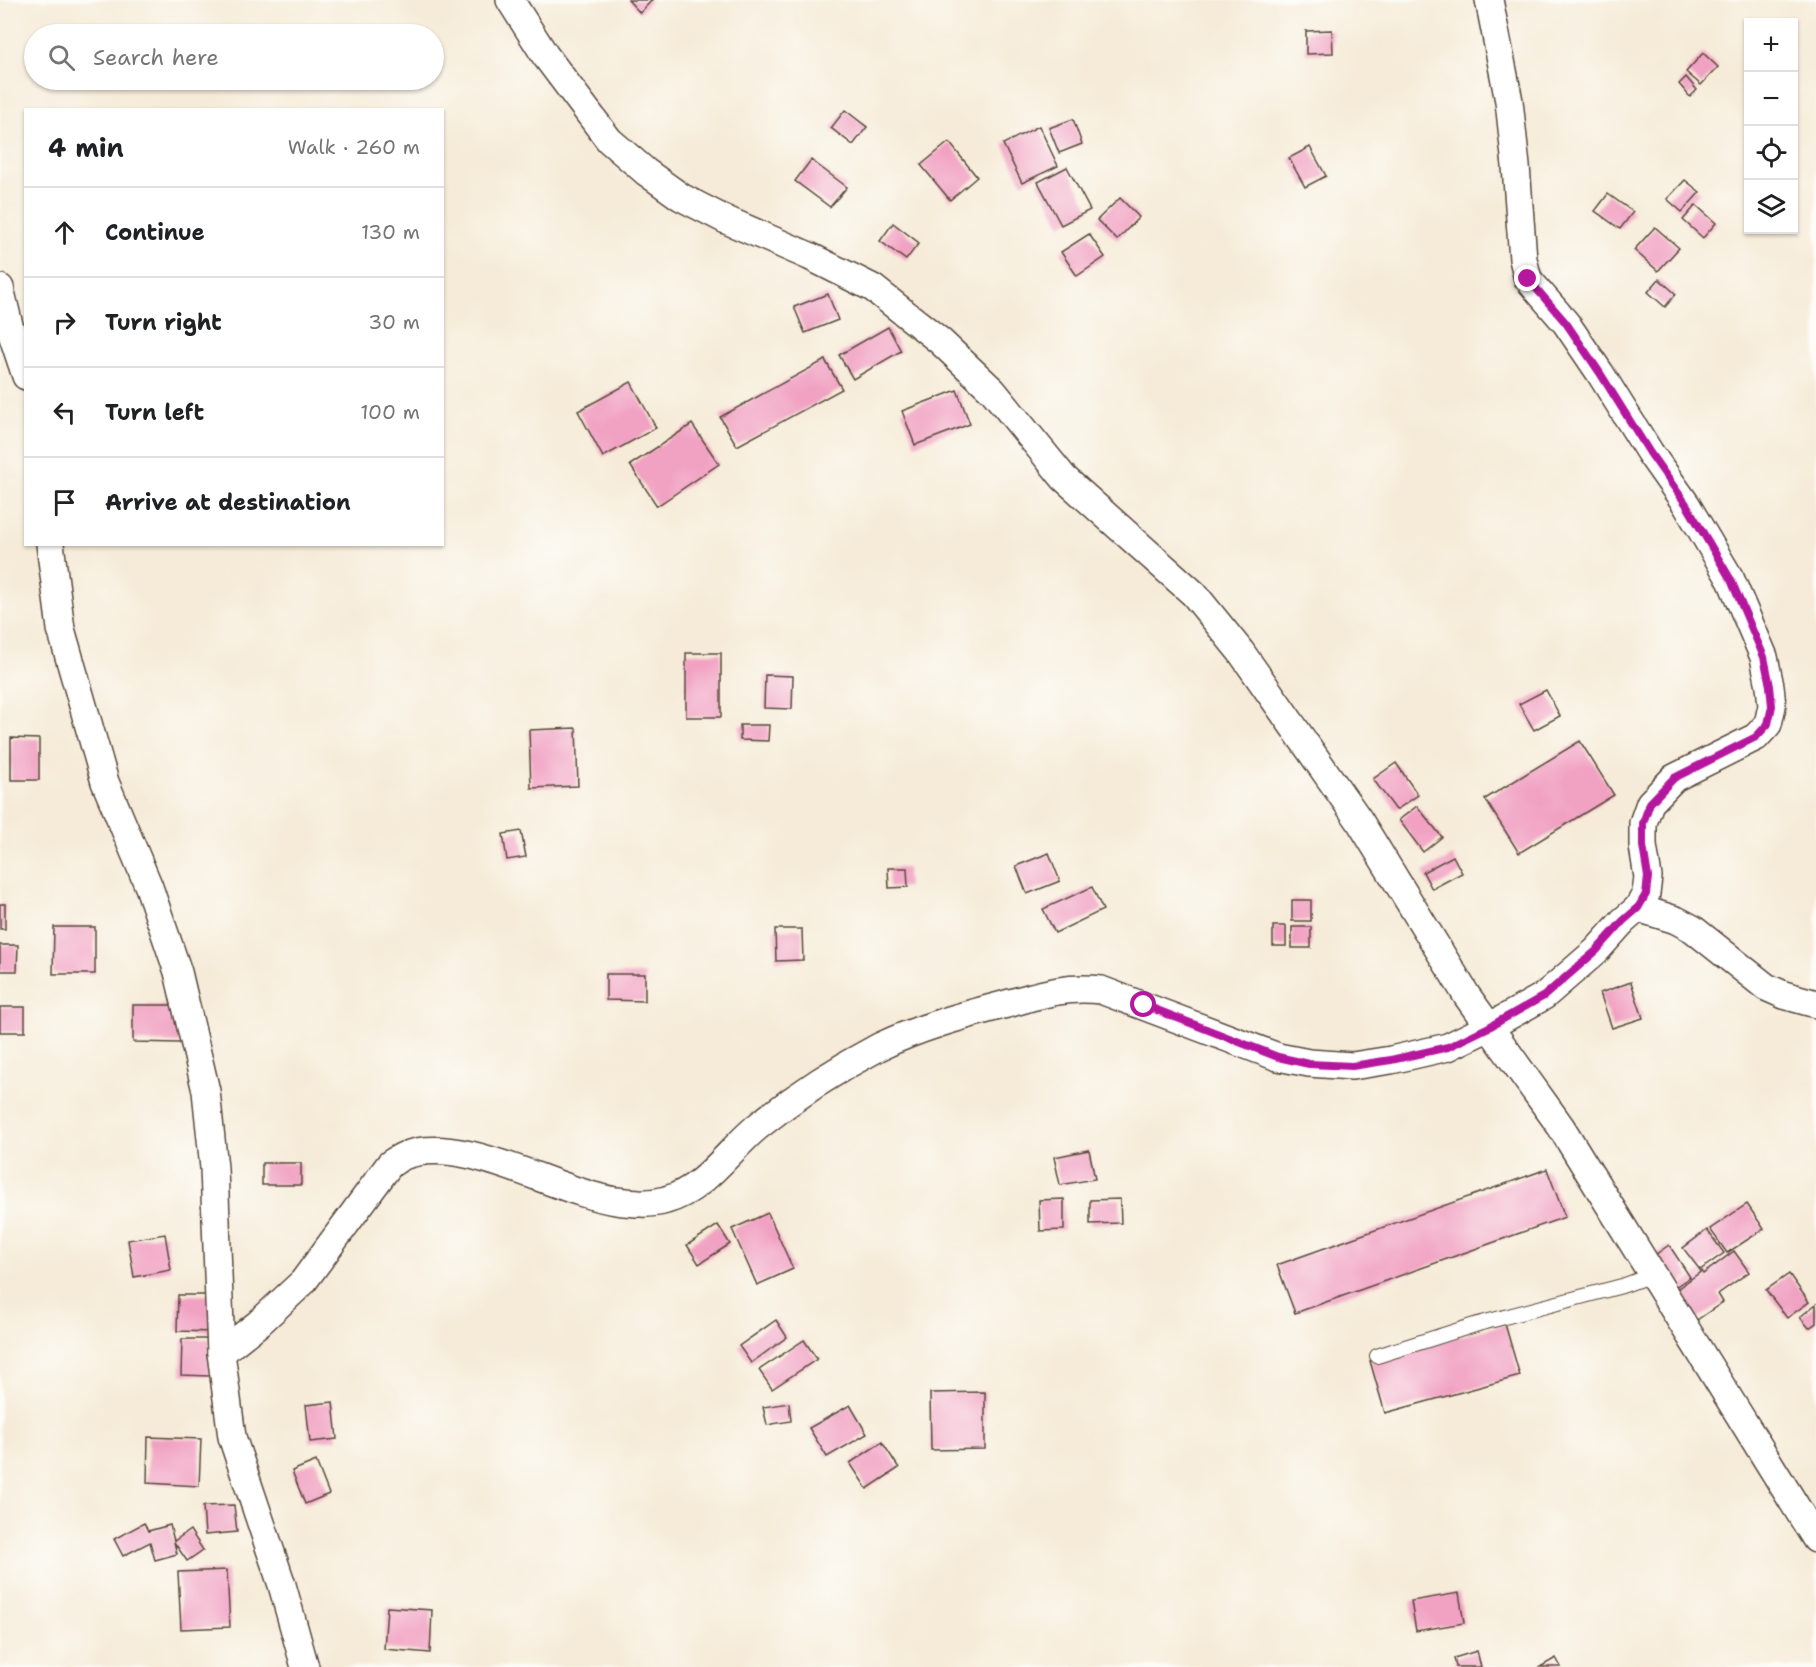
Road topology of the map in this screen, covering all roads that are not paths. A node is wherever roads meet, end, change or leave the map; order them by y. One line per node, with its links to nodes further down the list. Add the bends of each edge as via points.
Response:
1 (510, 0): 8 (street, via 545,56 609,140 681,197 873,288 940,341 993,392 1064,478 1194,594 1241,652 1359,820)
2 (1489, 0): 6 (street, via 1509,101 1528,279 1566,323 1698,523 1731,580 1764,657 1770,686 1772,706 1768,724 1756,737 1674,778 1650,803 1643,823 1648,877 1646,894)
3 (0, 288): 4 (street)
4 (24, 370)
5 (50, 546): 10 (street, via 61,629 105,782 149,887 178,972 206,1091 214,1168)
6 (1638, 908): 7 (street, via 1693,929 1766,987); 8 (street, via 1544,996)
7 (1816, 1004)
8 (1489, 1027): 9 (street, via 1561,1127); 10 (street, via 1448,1047 1391,1060 1352,1066 1309,1064 1267,1053 1101,990 1078,987 975,1011 879,1047 793,1101 756,1128 692,1187 666,1200 637,1204 596,1198 463,1154 435,1151 407,1155 390,1164 303,1282)
9 (1652, 1275): 11 (lane); 12 (street)
10 (221, 1353): 13 (street, via 232,1437)
11 (1377, 1356)
12 (1816, 1539)
13 (305, 1667)

